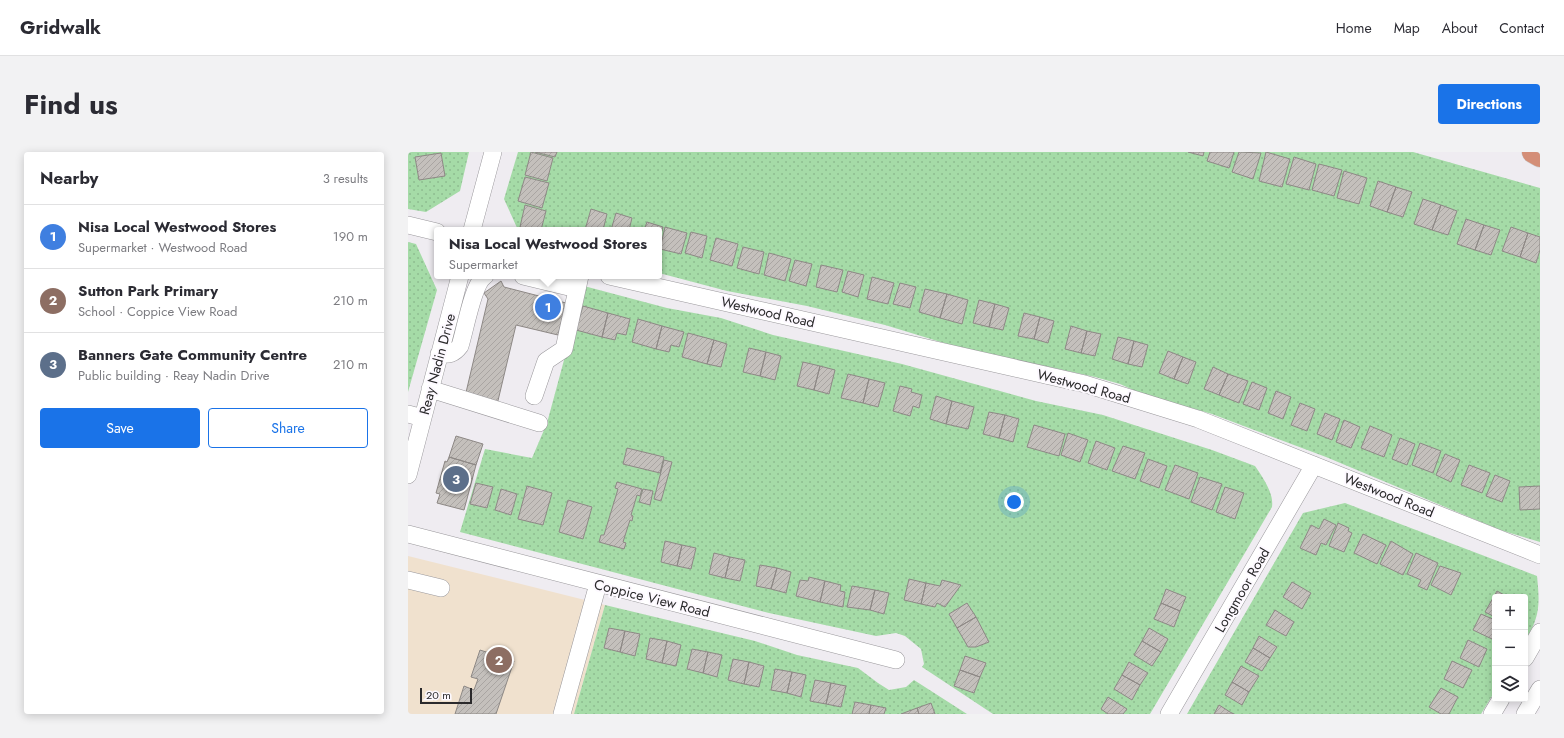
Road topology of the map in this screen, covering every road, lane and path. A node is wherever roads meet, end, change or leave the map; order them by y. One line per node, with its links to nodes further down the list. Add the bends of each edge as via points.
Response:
1 (494, 152): 5 (street)
2 (1533, 152): 3 (highway)
3 (1540, 156)
4 (408, 225): 6 (street)
5 (473, 227)
6 (434, 231)
7 (459, 279): 12 (street, Reay Nadin Drive)
8 (483, 279): 12 (street, via 476,290 460,346 456,352 449,355)
9 (547, 279): 11 (street)
10 (623, 279): 17 (street, Westwood Road, via 1085,384 1198,419)
11 (578, 283): 14 (street, via 564,349 546,361)
12 (440, 354): 13 (street, Reay Nadin Drive)
13 (430, 389): 15 (street, Reay Nadin Drive); 16 (street)
14 (534, 396)
15 (415, 416): 18 (street, Reay Nadin Drive)
16 (539, 423)
17 (1314, 465): 20 (street, Westwood Road); 30 (street, Longmoor Road)
18 (408, 475)
19 (408, 534): 22 (street, Coppice View Road)
20 (1540, 555)
21 (408, 580): 23 (street)
22 (598, 584): 26 (street, Coppice View Road); 29 (street)
23 (441, 588)
24 (1540, 632): 25 (street)
25 (1528, 653)
26 (896, 660)
27 (1540, 689): 32 (street)
28 (1499, 702): 31 (street)
29 (562, 714)
30 (1169, 714)
31 (1492, 714)
32 (1526, 714)

